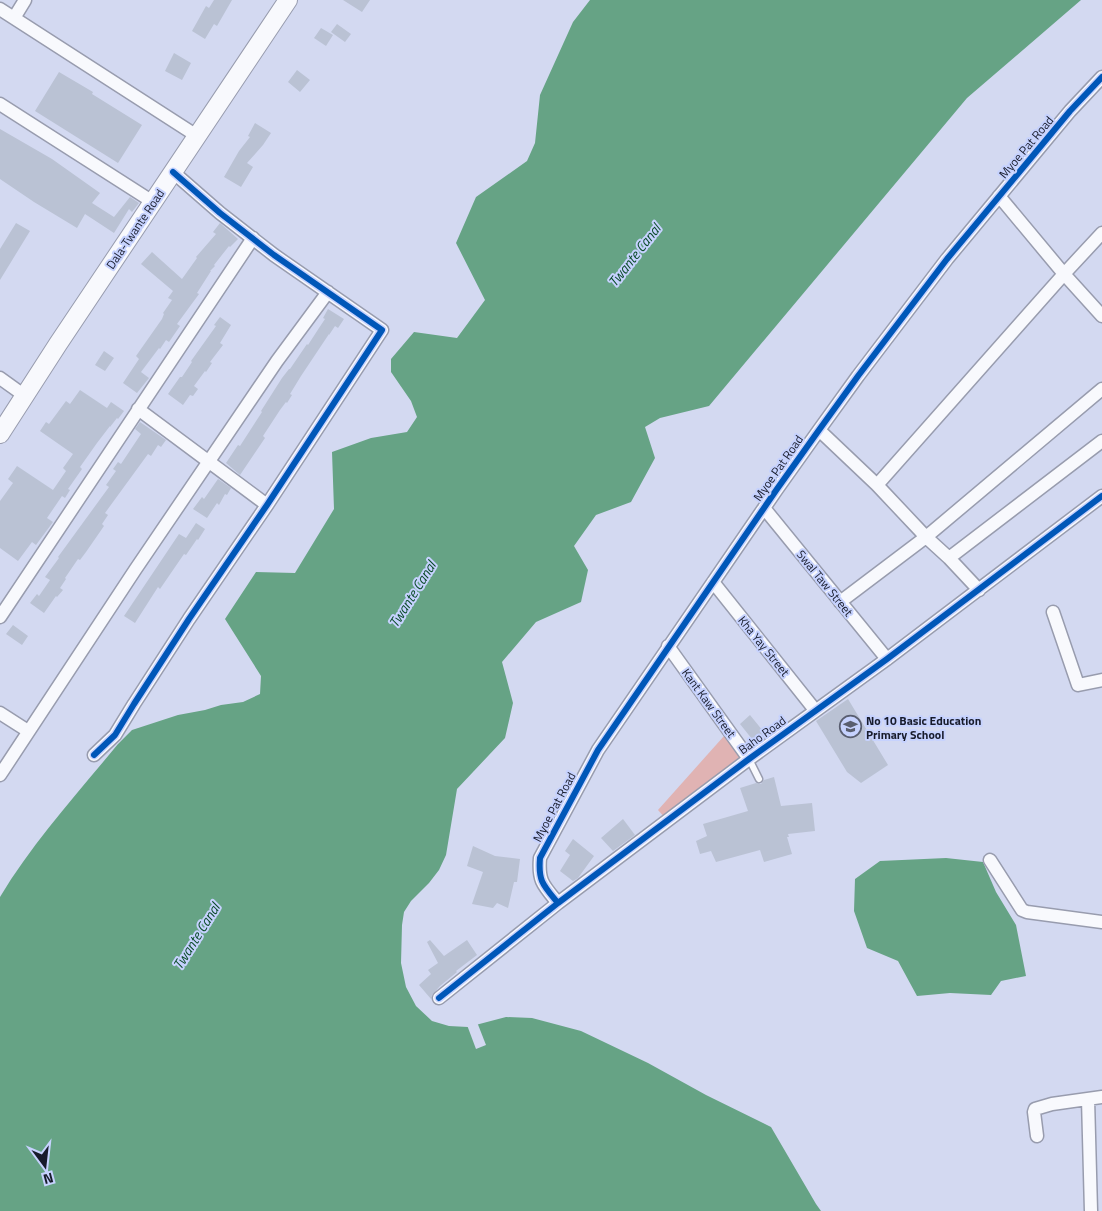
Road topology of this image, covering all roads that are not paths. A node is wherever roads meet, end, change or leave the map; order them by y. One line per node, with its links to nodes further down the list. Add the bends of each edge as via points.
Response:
1 (25, 0): 4 (street)
2 (284, 1): 7 (main road, Dala-Twante Road)
3 (0, 9): 4 (street)
4 (14, 18): 7 (street)
5 (1102, 77): 9 (street, Myoe Pat Road)
6 (0, 104): 10 (street)
7 (197, 136): 8 (main road, Dala-Twante Road)
8 (173, 172): 10 (main road, Dala-Twante Road); 12 (street)
9 (999, 196): 13 (street); 20 (street, Myoe Pat Road, via 947,259)
10 (153, 202): 18 (main road, Dala-Twante Road)
11 (1102, 233): 13 (street)
12 (253, 238): 14 (street); 19 (street)
13 (1064, 274): 15 (street); 24 (street)
14 (328, 292): 23 (street); 26 (street, via 382,330)
15 (1102, 316)
16 (0, 378): 18 (street)
17 (1102, 389): 28 (street)
18 (25, 396): 21 (main road, Dala-Twante Road)
19 (138, 409): 23 (street); 34 (street)
20 (819, 430): 24 (street); 27 (street, Myoe Pat Road)
21 (0, 434)
22 (1102, 441): 29 (street)
23 (209, 462): 26 (street); 40 (street)
24 (877, 485): 28 (street)
25 (1102, 496): 31 (street, Baho Road)
26 (267, 506): 41 (street, via 115,735)
27 (764, 508): 30 (street, Myoe Pat Road); 32 (street, Swal Taw Street)
28 (926, 537): 29 (street); 32 (street)
29 (949, 558): 31 (street)
30 (713, 582): 35 (street, Myoe Pat Road); 38 (street, Kha Yay Street)
31 (979, 590): 36 (street, Baho Road)
32 (840, 602): 36 (street, Swal Taw Street)
33 (1052, 612): 37 (street, via 1078,685)
34 (0, 617)
35 (668, 646): 42 (street, Kant Kaw Street); 46 (street, Myoe Pat Road, via 598,750 540,858 543,884)
36 (887, 659): 38 (street, Baho Road)
37 (1102, 680)
38 (815, 710): 42 (street, Baho Road)
39 (0, 713): 40 (street)
40 (28, 731): 43 (street)
41 (94, 755)
42 (749, 759): 44 (lane); 46 (street, Baho Road)
43 (0, 775)
44 (759, 780)
45 (990, 860): 47 (street, via 1022,910)
46 (558, 903): 48 (street, Baho Road)
47 (1102, 922)
48 (439, 998)
49 (1102, 1097): 50 (street)
50 (1088, 1099): 51 (street, via 1035,1108); 52 (street)
51 (1037, 1136)
52 (1091, 1211)

